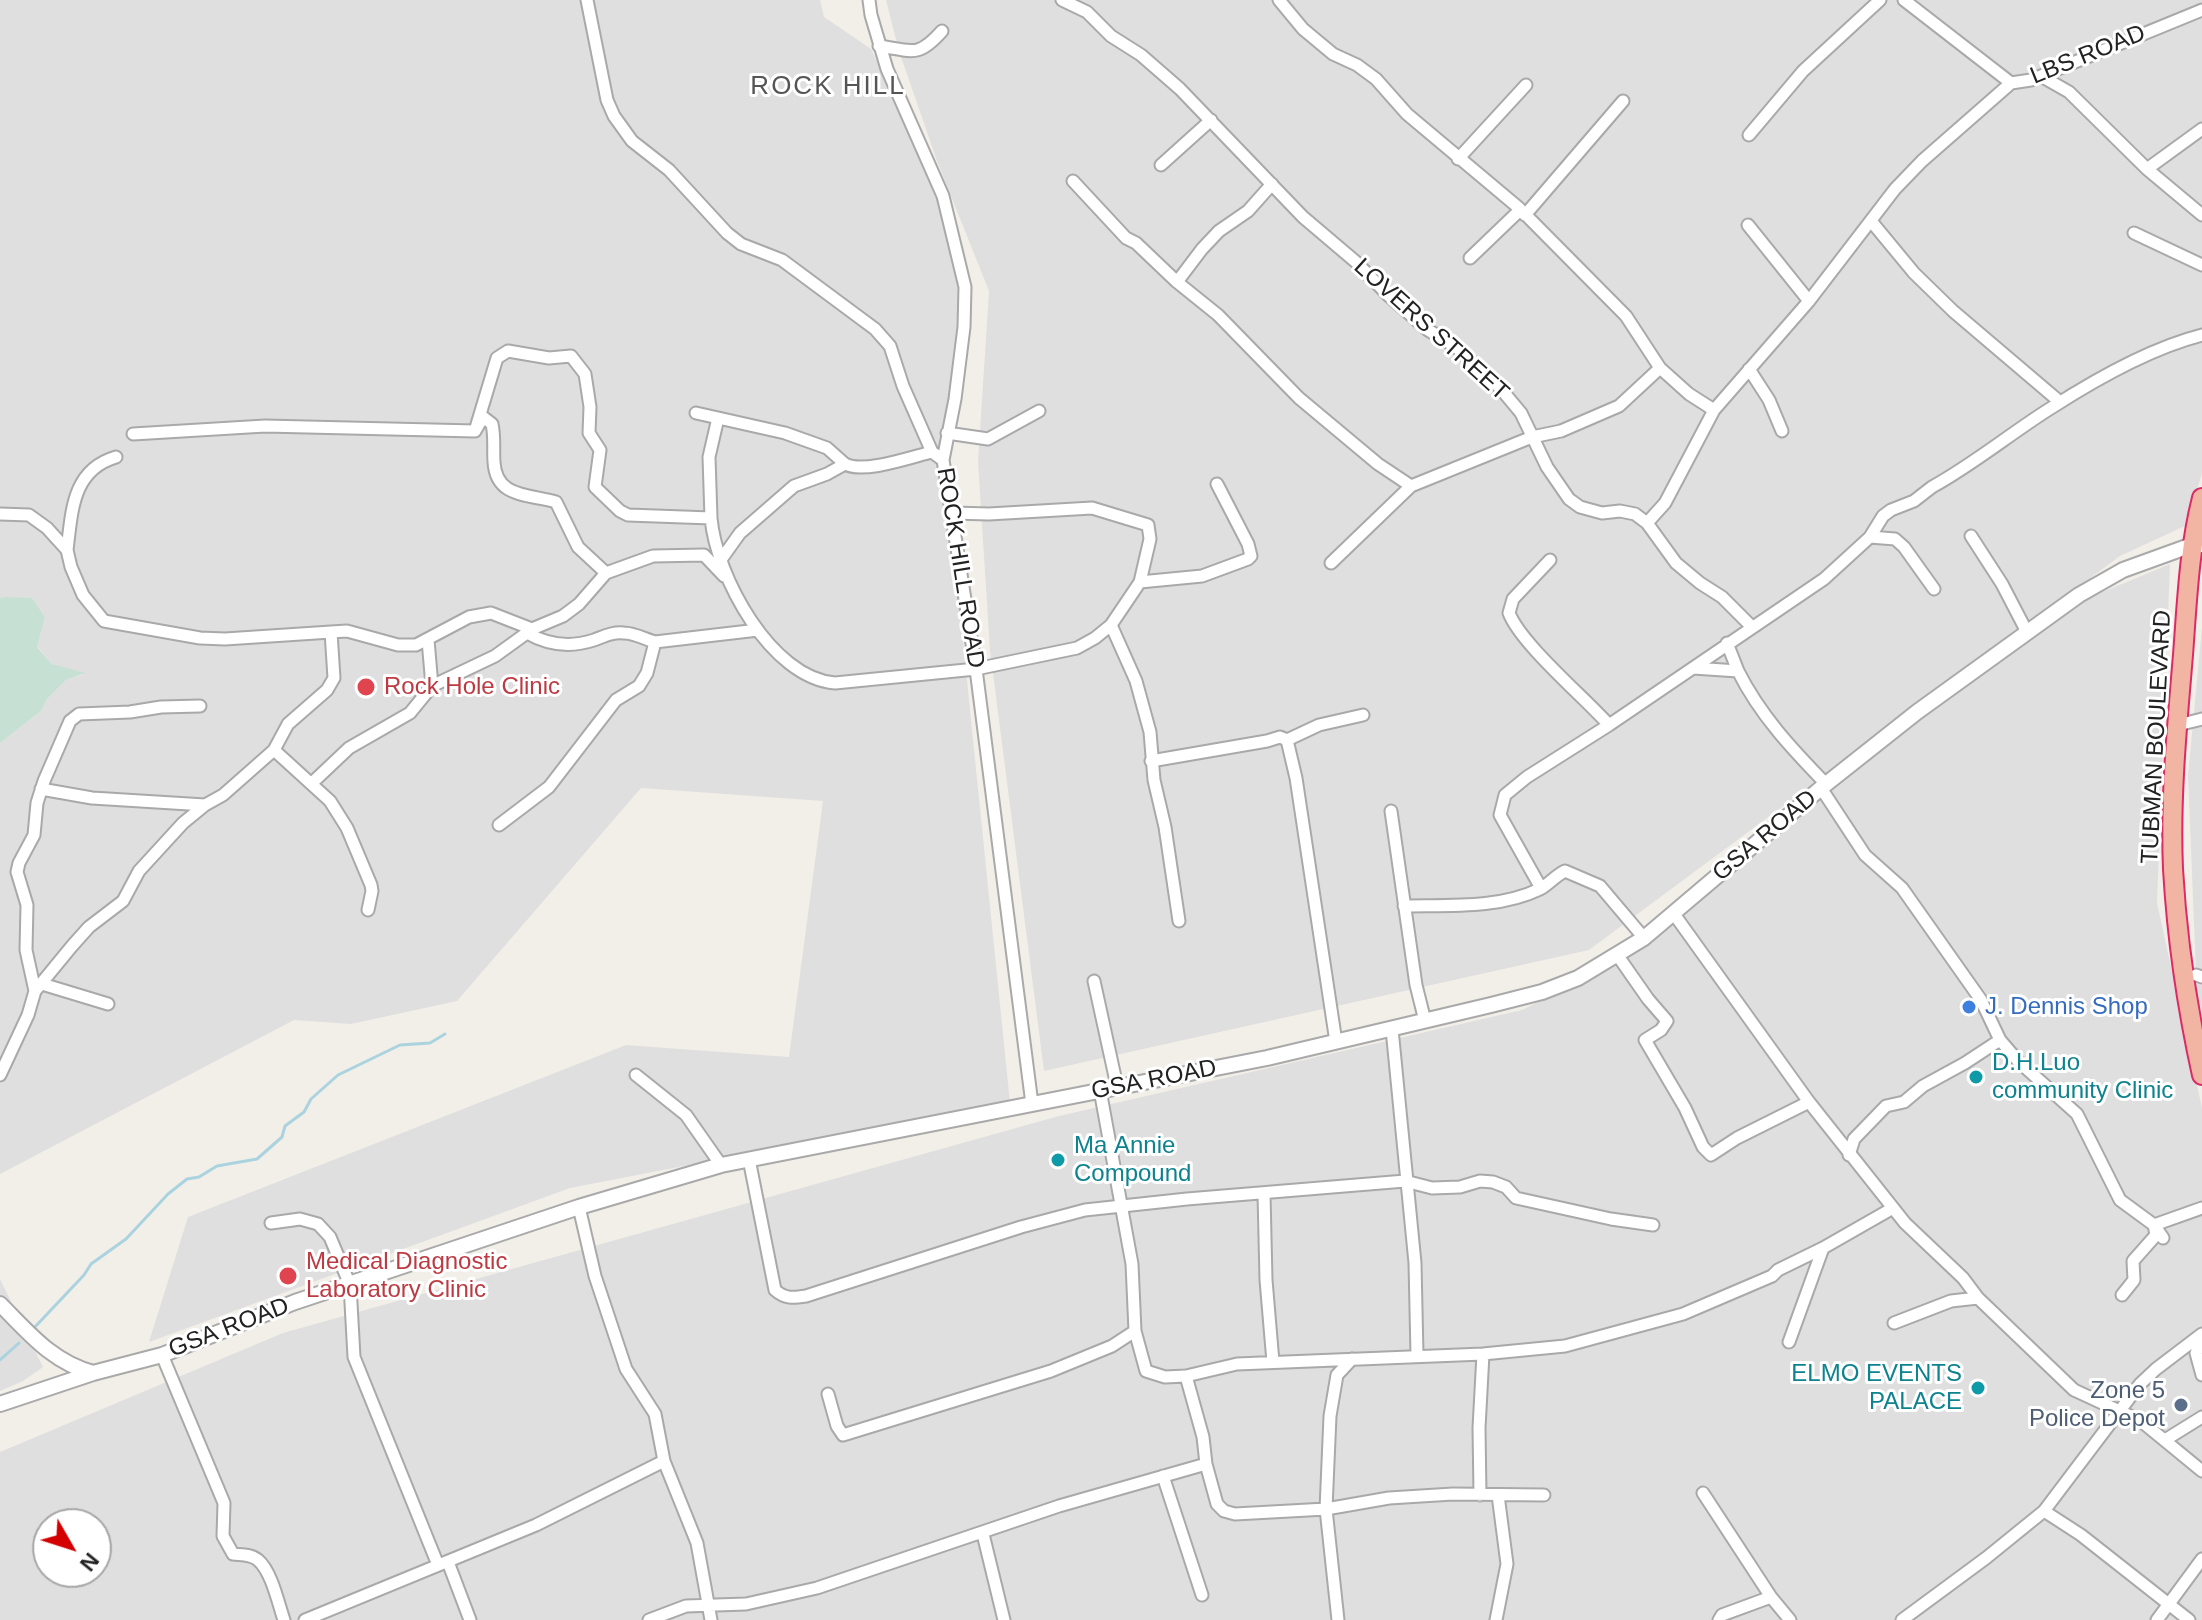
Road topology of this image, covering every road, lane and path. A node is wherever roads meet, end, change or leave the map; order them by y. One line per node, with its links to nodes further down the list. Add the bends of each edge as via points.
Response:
1 (587, 0): 44 (street, via 607,100 632,141 669,170 741,244 782,260 875,329 890,346 903,386)
2 (869, 0): 9 (street, ROCK HILL ROAD)
3 (1062, 0): 14 (street, LOVERS STREET, via 1087,12 1141,55)
4 (1279, 0): 17 (street, via 1303,29 1376,79)
5 (1880, 0): 16 (street, via 1803,71)
6 (1904, 0): 11 (street, LBS ROAD)
7 (2202, 10): 10 (street, LBS ROAD)
8 (942, 31): 9 (street, via 916,52)
9 (879, 46): 41 (street, ROCK HILL ROAD, via 943,196 965,287)
10 (2041, 76): 11 (street, LBS ROAD); 19 (street, via 2069,92)
11 (2011, 83): 24 (street, via 1922,161)
12 (1526, 85): 17 (street)
13 (1623, 101): 22 (street)
14 (1211, 120): 18 (street); 21 (street, LOVERS STREET)
15 (2202, 129): 19 (street)
16 (1749, 135)
17 (1458, 159): 22 (street)
18 (1161, 165)
19 (2147, 169): 23 (street)
20 (1073, 181): 29 (street)
21 (1272, 184): 29 (street, via 1248,211 1219,231); 43 (street, LOVERS STREET, via 1388,295 1501,389)
22 (1523, 212): 27 (street); 32 (street, via 1626,316)
23 (2202, 215)
24 (1871, 221): 30 (street); 34 (street, via 1953,311)
25 (1748, 225): 30 (street)
26 (2134, 233): 28 (street)
27 (1470, 258)
28 (2202, 265)
29 (1177, 282): 48 (street, via 1218,315 1299,398)
30 (1809, 301): 33 (street)
31 (2202, 335): 34 (street, via 2179,341)
32 (1660, 368): 35 (street); 43 (street, via 1619,406 1561,431)
33 (1749, 369): 35 (street); 40 (street)
34 (2060, 402): 55 (street, via 1923,496 1891,510)
35 (1714, 410): 53 (street, via 1665,503)
36 (1039, 411): 41 (street, via 988,439)
37 (696, 413): 38 (street)
38 (718, 418): 46 (street, via 827,448); 52 (street, via 709,457)
39 (475, 431): 42 (street, via 265,426); 52 (street, via 502,354 571,356 589,389 589,433 600,450 595,487 601,494 628,515); 62 (street, via 483,417 492,424 499,483 510,491 556,502 578,547)
40 (1782, 431)
41 (947, 433): 44 (street, ROCK HILL ROAD)
42 (133, 434)
43 (1532, 437): 48 (street); 53 (street, LOVERS STREET, via 1569,499 1602,513 1635,514)
44 (938, 456): 46 (street, via 851,468); 50 (street, ROCK HILL ROAD)
45 (116, 457): 57 (street, via 100,462 78,486)
46 (845, 464): 59 (street, via 794,486 740,533)
47 (1217, 484): 64 (street, via 1251,556 1202,576)
48 (1411, 486): 61 (street)
49 (2202, 498): 56 (highway, TUBMAN BOULEVARD)
50 (952, 513): 64 (street, via 1092,508 1148,525); 76 (street, ROCK HILL ROAD)
51 (0, 514): 57 (street, via 29,515)
52 (711, 518): 59 (street)
53 (1647, 523): 67 (street, via 1676,563)
54 (1971, 536): 71 (street)
55 (1870, 537): 65 (street, via 1895,539); 67 (street, via 1824,579)
56 (2197, 545): 71 (street, GSA ROAD, via 2123,570); 110 (highway, TUBMAN BOULEVARD, via 2173,793 2173,869 2184,977)
57 (67, 550): 70 (street, via 83,595 104,621 200,638)
58 (1550, 560): 82 (street, via 1513,599 1509,613 1533,646)
59 (720, 561): 63 (street)
60 (2202, 562): 81 (highway, TUBMAN BOULEVARD)
61 (1331, 563)
62 (606, 573): 63 (street, via 653,556 689,554 704,555); 69 (street, via 571,610)
63 (727, 579): 68 (street)
64 (1140, 582): 66 (street)
65 (1934, 589)
66 (1111, 625): 76 (street, via 1077,648); 85 (street, via 1136,681 1152,740)
67 (1752, 627): 74 (street)
68 (758, 630): 73 (street); 76 (street, via 780,656 822,682)
69 (529, 631): 72 (street, via 491,613 469,617); 73 (street, via 542,642 563,645 628,633); 78 (street, via 495,656)
70 (331, 632): 72 (street, via 363,634 398,645); 84 (street, via 332,684 288,724)
71 (2027, 632): 87 (street, GSA ROAD)
72 (428, 640): 78 (street)
73 (655, 642): 91 (street, via 639,686 616,700 549,787)
74 (1727, 643): 75 (street); 77 (street)
75 (1693, 668): 77 (street); 82 (street)
76 (976, 669): 114 (street, ROCK HILL ROAD)
77 (1738, 671): 87 (street, via 1752,699)
78 (432, 686): 86 (street, via 410,713 349,748)
79 (200, 706): 88 (street, via 74,716)
80 (1363, 715): 83 (street, via 1319,725)
81 (2194, 721): 99 (highway, TUBMAN BOULEVARD, via 2186,869)
82 (1609, 725): 92 (street, via 1505,795 1500,815)
83 (1287, 740): 85 (street, via 1280,737); 107 (street)
84 (274, 750): 86 (street); 89 (street)
85 (1151, 761): 96 (street)
86 (312, 783): 94 (street, via 330,801 358,851 372,891)
87 (1823, 786): 95 (street, GSA ROAD); 106 (street, via 1865,855 1902,888 1981,1000)
88 (41, 789): 89 (street, via 92,798); 101 (street, via 34,835 17,872 27,905 26,950)
89 (205, 805): 101 (street, via 139,871 123,901 89,927)
90 (1391, 811): 93 (street)
91 (499, 825)
92 (1541, 888): 93 (street, via 1483,904); 97 (street, via 1565,871 1600,886)
93 (1404, 906): 104 (street)
94 (368, 910)
95 (1674, 914): 97 (street, GSA ROAD); 113 (street)
96 (1179, 921)
97 (1644, 938): 98 (street, GSA ROAD)
98 (1618, 956): 104 (street, GSA ROAD, via 1542,992); 113 (street, via 1667,1021 1645,1040 1711,1155)
99 (2199, 976): 103 (highway, TUBMAN BOULEVARD)
100 (1094, 981): 111 (street)
101 (39, 988): 102 (street); 108 (street)
102 (108, 1004)
103 (2202, 1012)
104 (1425, 1021): 105 (street, GSA ROAD)
105 (1392, 1029): 107 (street, GSA ROAD); 118 (street)
106 (2000, 1040): 115 (street, via 1904,1102 1886,1106 1854,1139); 126 (street, via 2077,1114 2120,1200)
107 (1336, 1042): 111 (street, GSA ROAD)
108 (0, 1075)
109 (636, 1075): 117 (street, via 686,1115)
110 (2202, 1075)
111 (1117, 1086): 112 (street, GSA ROAD)
112 (1100, 1090): 114 (street, GSA ROAD); 121 (street)
113 (1809, 1102): 115 (street)
114 (1032, 1104): 116 (street, GSA ROAD)
115 (1849, 1155): 122 (street)
116 (749, 1159): 117 (street, GSA ROAD); 121 (street, via 775,1290 792,1298 1052,1218)
117 (721, 1165): 120 (street, GSA ROAD)
118 (1405, 1181): 119 (street); 125 (street, via 1432,1188 1493,1182 1516,1198); 139 (street, via 1415,1263)
119 (1264, 1194): 121 (street); 142 (street)
120 (579, 1207): 129 (street, GSA ROAD); 152 (street, via 626,1369 655,1414)
121 (1122, 1207): 134 (street, via 1132,1264)
122 (1893, 1208): 128 (street); 131 (street)
123 (2202, 1208): 126 (street)
124 (271, 1223): 129 (street, via 300,1219 318,1224 330,1237)
125 (1653, 1225)
126 (2154, 1225): 127 (street); 130 (street, via 2156,1235 2133,1261 2134,1280)
127 (2163, 1238)
128 (1823, 1248): 136 (street); 137 (street, via 1683,1314 1565,1346)
129 (350, 1285): 138 (street, GSA ROAD); 164 (street, via 354,1357)
130 (2122, 1295)
131 (1978, 1298): 133 (street, via 1951,1301); 149 (street, via 2074,1390)
132 (0, 1304): 143 (street, via 49,1353)
133 (1894, 1323)
134 (1135, 1331): 146 (street, via 1146,1371); 147 (street, via 1051,1371 843,1435)
135 (2202, 1336): 145 (street, via 2196,1353); 149 (street, via 2156,1369)
136 (1789, 1342)
137 (1483, 1354): 139 (street); 157 (street)
138 (162, 1355): 143 (street, GSA ROAD); 170 (street, via 224,1503 225,1540 233,1554 259,1560)
139 (1417, 1355): 140 (street)
140 (1352, 1359): 141 (street); 144 (street)
141 (1333, 1360): 142 (street); 144 (street)
142 (1273, 1362): 146 (street)
143 (93, 1373): 148 (street, GSA ROAD)
144 (1337, 1375): 160 (street)
145 (2202, 1375)
146 (1186, 1376): 153 (street)
147 (828, 1394)
148 (0, 1404)
149 (2119, 1409): 151 (street); 161 (street)
150 (2202, 1417): 151 (street)
151 (2165, 1440): 154 (street)
152 (664, 1461): 164 (street, via 536,1525); 168 (street, via 697,1543)
153 (1206, 1464): 155 (street); 160 (street, via 1217,1504 1224,1511)
154 (2202, 1471)
155 (1163, 1476): 162 (street); 165 (street)
156 (1703, 1493): 166 (street)
157 (1480, 1495): 158 (street); 160 (street, via 1389,1498)
158 (1498, 1495): 159 (street); 176 (street, via 1507,1564)
159 (1544, 1495)
160 (1326, 1509): 175 (street)
161 (2044, 1511): 167 (street); 179 (street)
162 (983, 1534): 168 (street, via 789,1595 746,1604); 169 (street)
163 (2202, 1559): 167 (street)
164 (443, 1563): 171 (street); 172 (street)
165 (1202, 1595)
166 (1771, 1597): 177 (street); 178 (street)
167 (2169, 1603): 180 (street); 181 (street)
168 (709, 1604): 173 (street); 174 (street)
169 (1002, 1619)
170 (284, 1620)
171 (305, 1620)
172 (470, 1620)
173 (649, 1620)
174 (711, 1620)
175 (1338, 1620)
176 (1496, 1620)
177 (1719, 1620)
178 (1790, 1620)
179 (1902, 1620)
180 (2157, 1620)
181 (2189, 1620)

